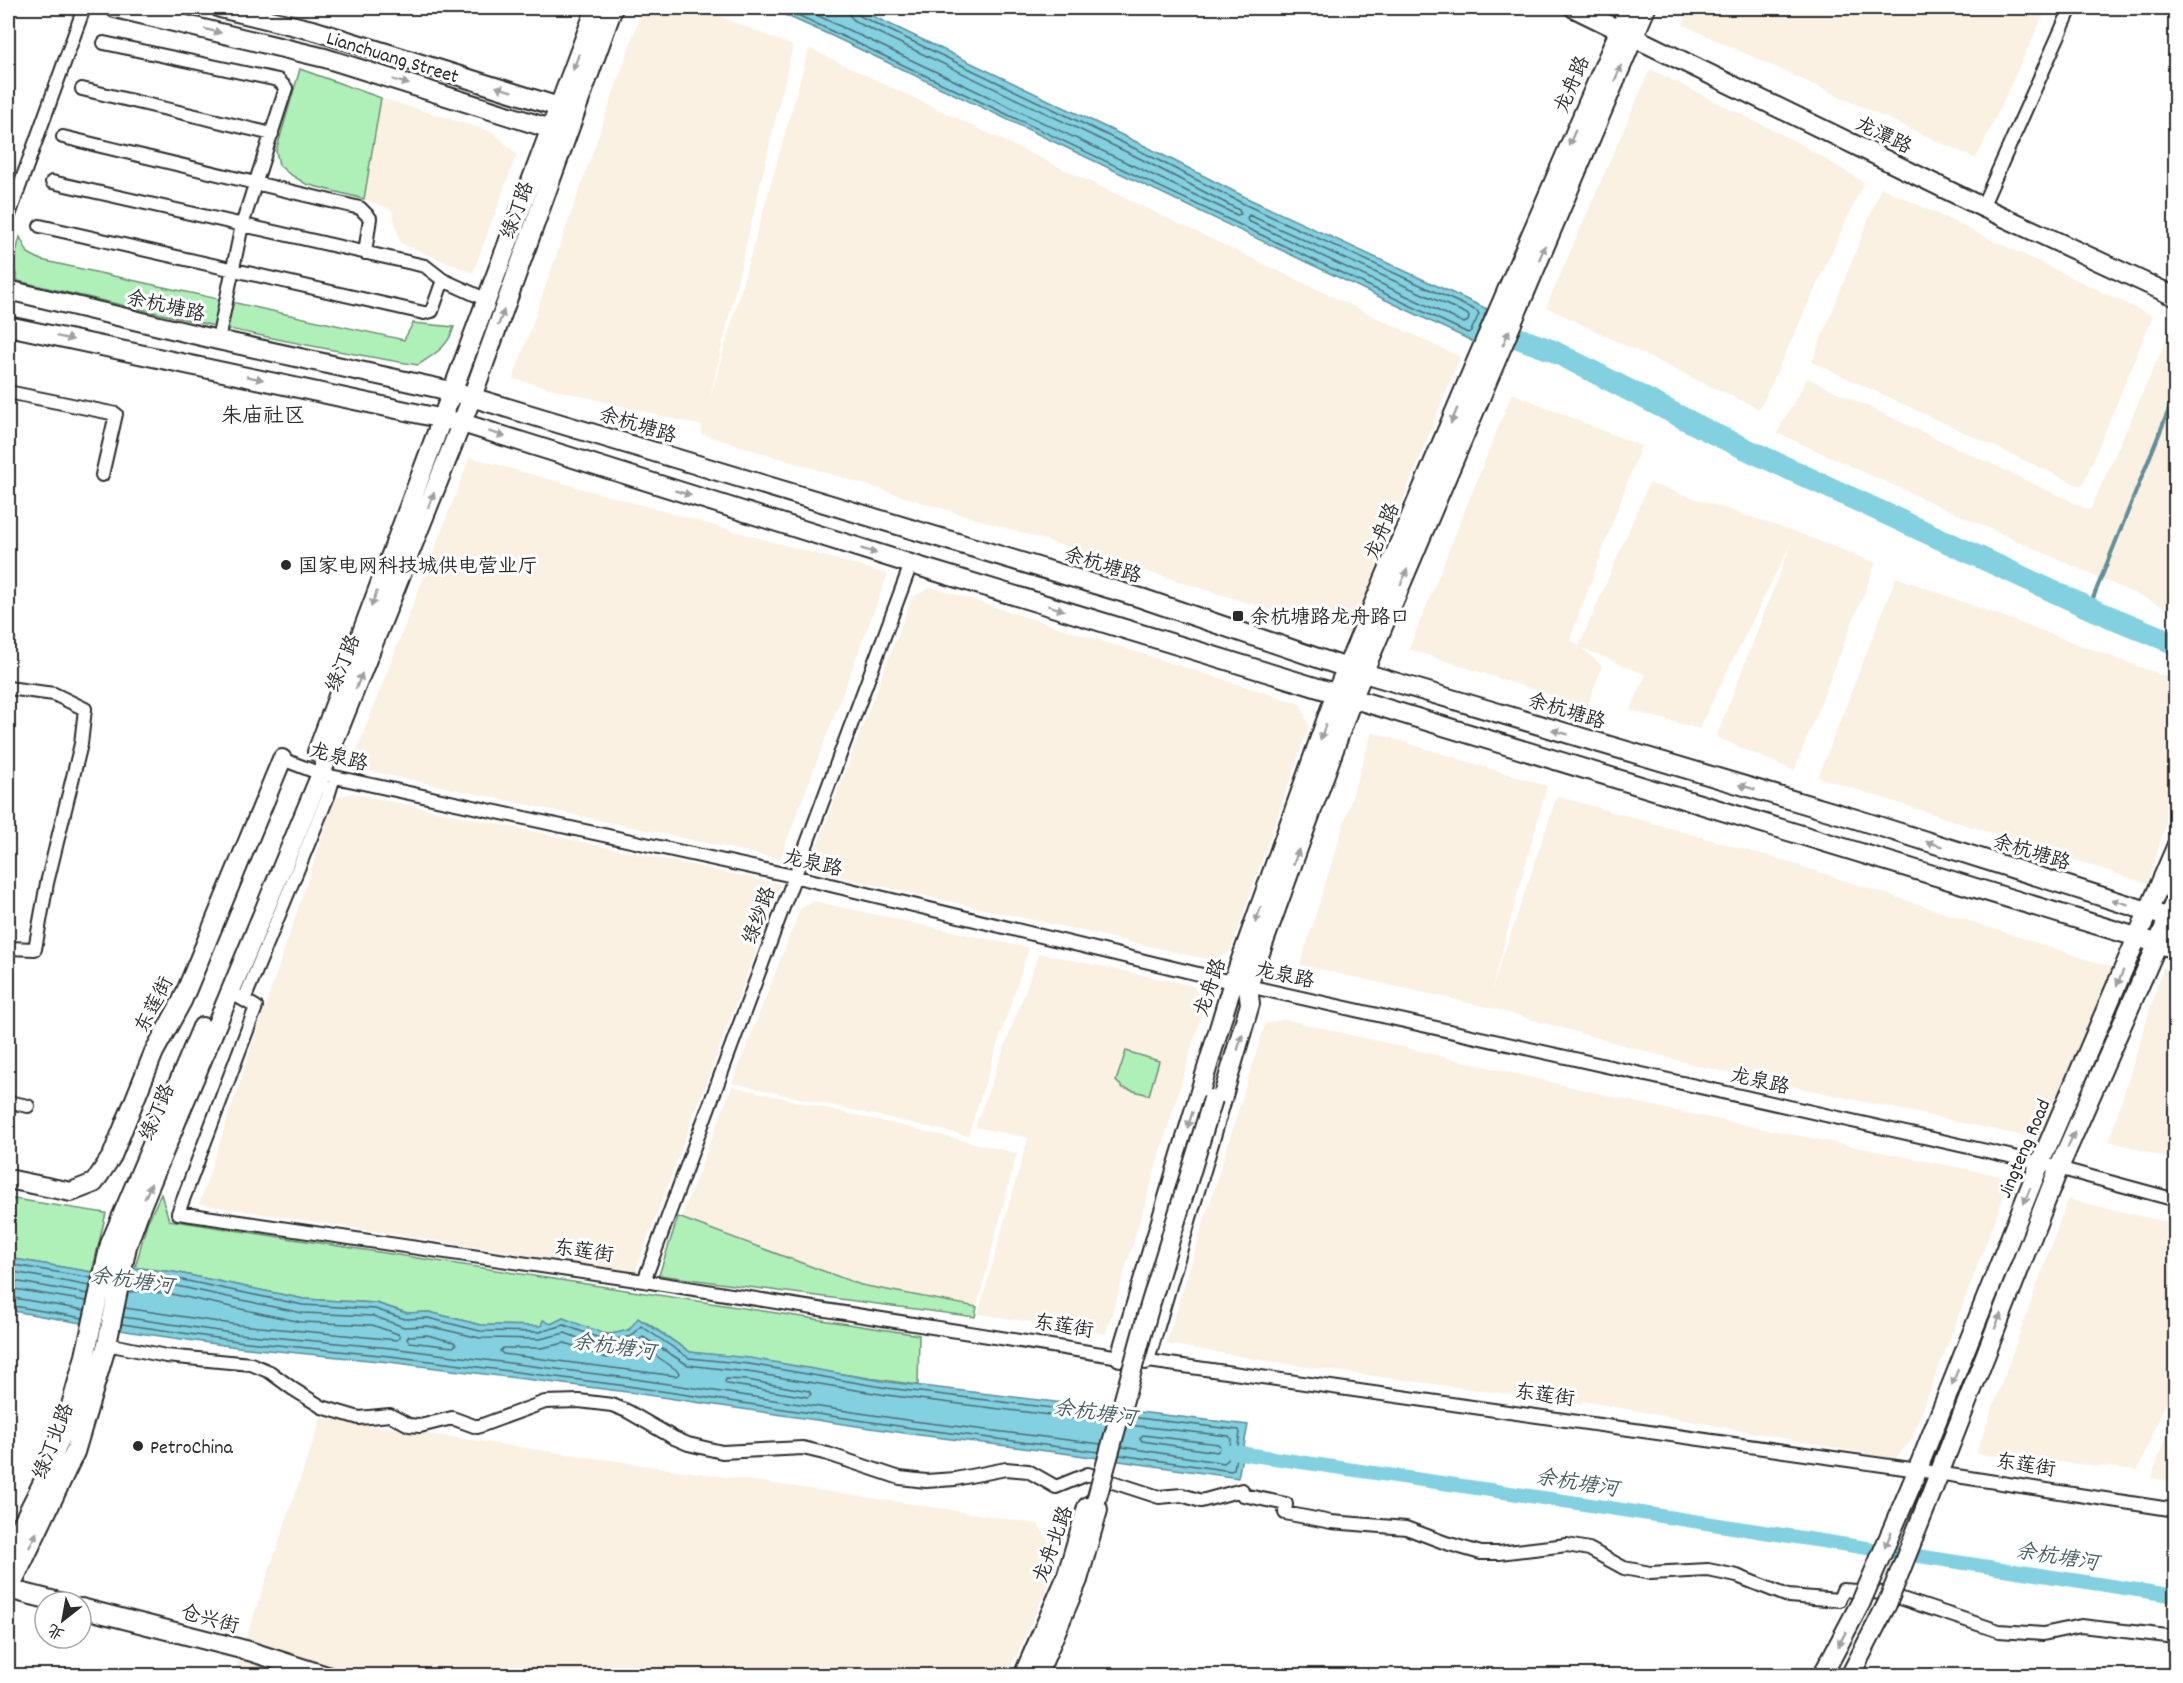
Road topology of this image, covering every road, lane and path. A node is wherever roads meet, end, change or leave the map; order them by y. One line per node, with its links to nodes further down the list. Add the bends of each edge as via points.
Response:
1 (84, 8): 20 (street)
2 (115, 8): 14 (main road, Lianchuang Street, one-way to 14, via 325,58)
3 (220, 8): 13 (main road, Lianchuang Street, one-way to 3, via 316,31)
4 (596, 8): 13 (main road, 绿汀路, one-way to 13)
5 (613, 8): 35 (main road, 绿汀路, one-way to 5)
6 (1574, 8): 10 (main road, 龙潭路)
7 (1629, 8): 10 (main road, 龙舟路)
8 (1646, 8): 10 (main road, 龙舟路)
9 (2071, 8): 19 (street)
10 (1626, 34): 19 (main road, 龙潭路); 40 (main road, 龙舟路)
11 (104, 43): 15 (street, via 278,81 286,88)
12 (82, 89): 15 (street)
13 (559, 107): 14 (main road, 绿汀路)
14 (551, 129): 30 (main road, 绿汀路)
15 (272, 134): 18 (street)
16 (63, 137): 18 (street)
17 (51, 183): 21 (street)
18 (256, 183): 21 (street); 23 (street, via 360,208 370,218)
19 (1982, 207): 28 (main road, 龙潭路)
20 (8, 218)
21 (242, 225): 23 (street); 24 (street)
22 (40, 226): 24 (street)
23 (364, 253): 25 (street, via 425,266)
24 (234, 270): 25 (street, via 424,313 432,311); 32 (street)
25 (443, 280): 30 (street)
26 (8, 290): 27 (main road, 余杭塘路)
27 (33, 296): 29 (main road); 32 (main road, 余杭塘路)
28 (2175, 297)
29 (8, 298)
30 (487, 300): 33 (main road, 绿汀路)
31 (10, 323): 36 (main road, one-way to 36)
32 (218, 340): 33 (main road, 余杭塘路)
33 (451, 391): 35 (main road, 余杭塘路); 36 (main road, 绿汀路)
34 (8, 392): 38 (street, via 116,414)
35 (472, 397): 37 (main road, 绿汀路); 40 (main road, 余杭塘路, via 1141,598)
36 (441, 418): 37 (main road); 44 (main road, 绿汀路, one-way to 44)
37 (462, 423): 39 (main road, one-way to 39); 44 (main road, 绿汀路, one-way to 37)
38 (102, 475)
39 (911, 564): 42 (main road, one-way to 42); 46 (street, 绿纱路)
40 (1355, 671): 42 (main road, 龙舟路); 48 (main road, 余杭塘路, one-way to 40, via 1856,819)
41 (8, 688): 52 (street, via 54,694 85,709 81,744 46,883 35,949)
42 (1345, 695): 50 (main road); 53 (main road, 龙舟路)
43 (282, 759): 44 (street, 龙泉路); 61 (main road, 东莲街, via 112,1156 94,1183 71,1192)
44 (322, 774): 46 (street, 龙泉路); 54 (main road, 绿汀路); 63 (main road, 绿汀路, via 286,832)
45 (2175, 847): 48 (main road, Jingteng Road)
46 (793, 876): 53 (street, 龙泉路); 64 (street, 绿纱路)
47 (2175, 898): 49 (main road, Jingteng Road)
48 (2148, 911): 49 (main road, 余杭塘路); 50 (main road, Jingteng Road)
49 (2171, 919): 51 (main road, Jingteng Road)
50 (2138, 937): 51 (main road); 59 (main road, Jingteng Road, one-way to 59)
51 (2167, 946): 60 (main road, Jingteng Road, one-way to 51)
52 (8, 948)
53 (1240, 984): 55 (main road, 龙舟路, one-way to 53, via 1250,1004); 56 (main road, 龙舟路); 59 (street, 龙泉路)
54 (237, 996): 63 (main road, 绿汀路, one-way to 54, via 142,1204); 64 (street, 东莲街, via 256,1007 178,1213)
55 (1229, 1079): 56 (main road, 龙舟路); 68 (main road, 龙舟路)
56 (1208, 1091): 67 (main road, 龙舟路, one-way to 67, via 1191,1115); 71 (main road, 龙舟路, bridge)
57 (8, 1102): 58 (street)
58 (28, 1106)
59 (2040, 1163): 60 (street, 龙泉路); 69 (main road, Jingteng Road, one-way to 69)
60 (2058, 1170): 62 (street, 龙泉路); 70 (main road, Jingteng Road, one-way to 60)
61 (8, 1179)
62 (2175, 1200)
63 (118, 1245): 65 (main road, 绿汀路); 66 (main road, 绿汀路)
64 (644, 1281): 67 (street, 东莲街)
65 (89, 1330): 73 (main road, 绿汀北路, via 62,1432 45,1478)
66 (108, 1338): 74 (main road, 绿汀北路, one-way to 66, via 75,1452); 77 (street, via 166,1356 251,1364 322,1407 359,1418 390,1415 420,1426 452,1418 477,1427 545,1402 579,1401 612,1405 688,1444 722,1452 803,1448 900,1478 926,1480 1006,1469 1028,1471 1056,1486 1088,1474 1159,1497 1182,1495 1201,1501 1242,1490 1243,1495 1286,1504 1285,1513 1331,1522 1406,1528 1481,1553 1567,1545 1589,1549 1624,1568 1650,1573 1708,1570 1737,1576 1788,1596 1839,1600 1843,1590 1884,1593 1999,1631 2043,1634 2081,1626)
67 (1119, 1357): 68 (street, 东莲街)
68 (1145, 1360): 69 (street, 东莲街)
69 (1915, 1478): 70 (street, 东莲街); 81 (main road, Jingteng Road, one-way to 81, bridge, via 1861,1602)
70 (1936, 1481): 72 (street, 东莲街); 82 (main road, Jingteng Road, bridge, via 1887,1604)
71 (1096, 1502): 79 (main road, 龙舟北路, via 1087,1507 1066,1578); 80 (main road, 龙舟北路, via 1098,1510 1078,1580)
72 (2175, 1510)
73 (8, 1552)
74 (8, 1590): 75 (main road)
75 (33, 1596)
76 (93, 1611): 78 (main road, 仓兴街, via 249,1651)
77 (2175, 1637)
78 (327, 1676)
79 (1023, 1676)
80 (1037, 1676)
81 (1822, 1676)
82 (1850, 1676)

